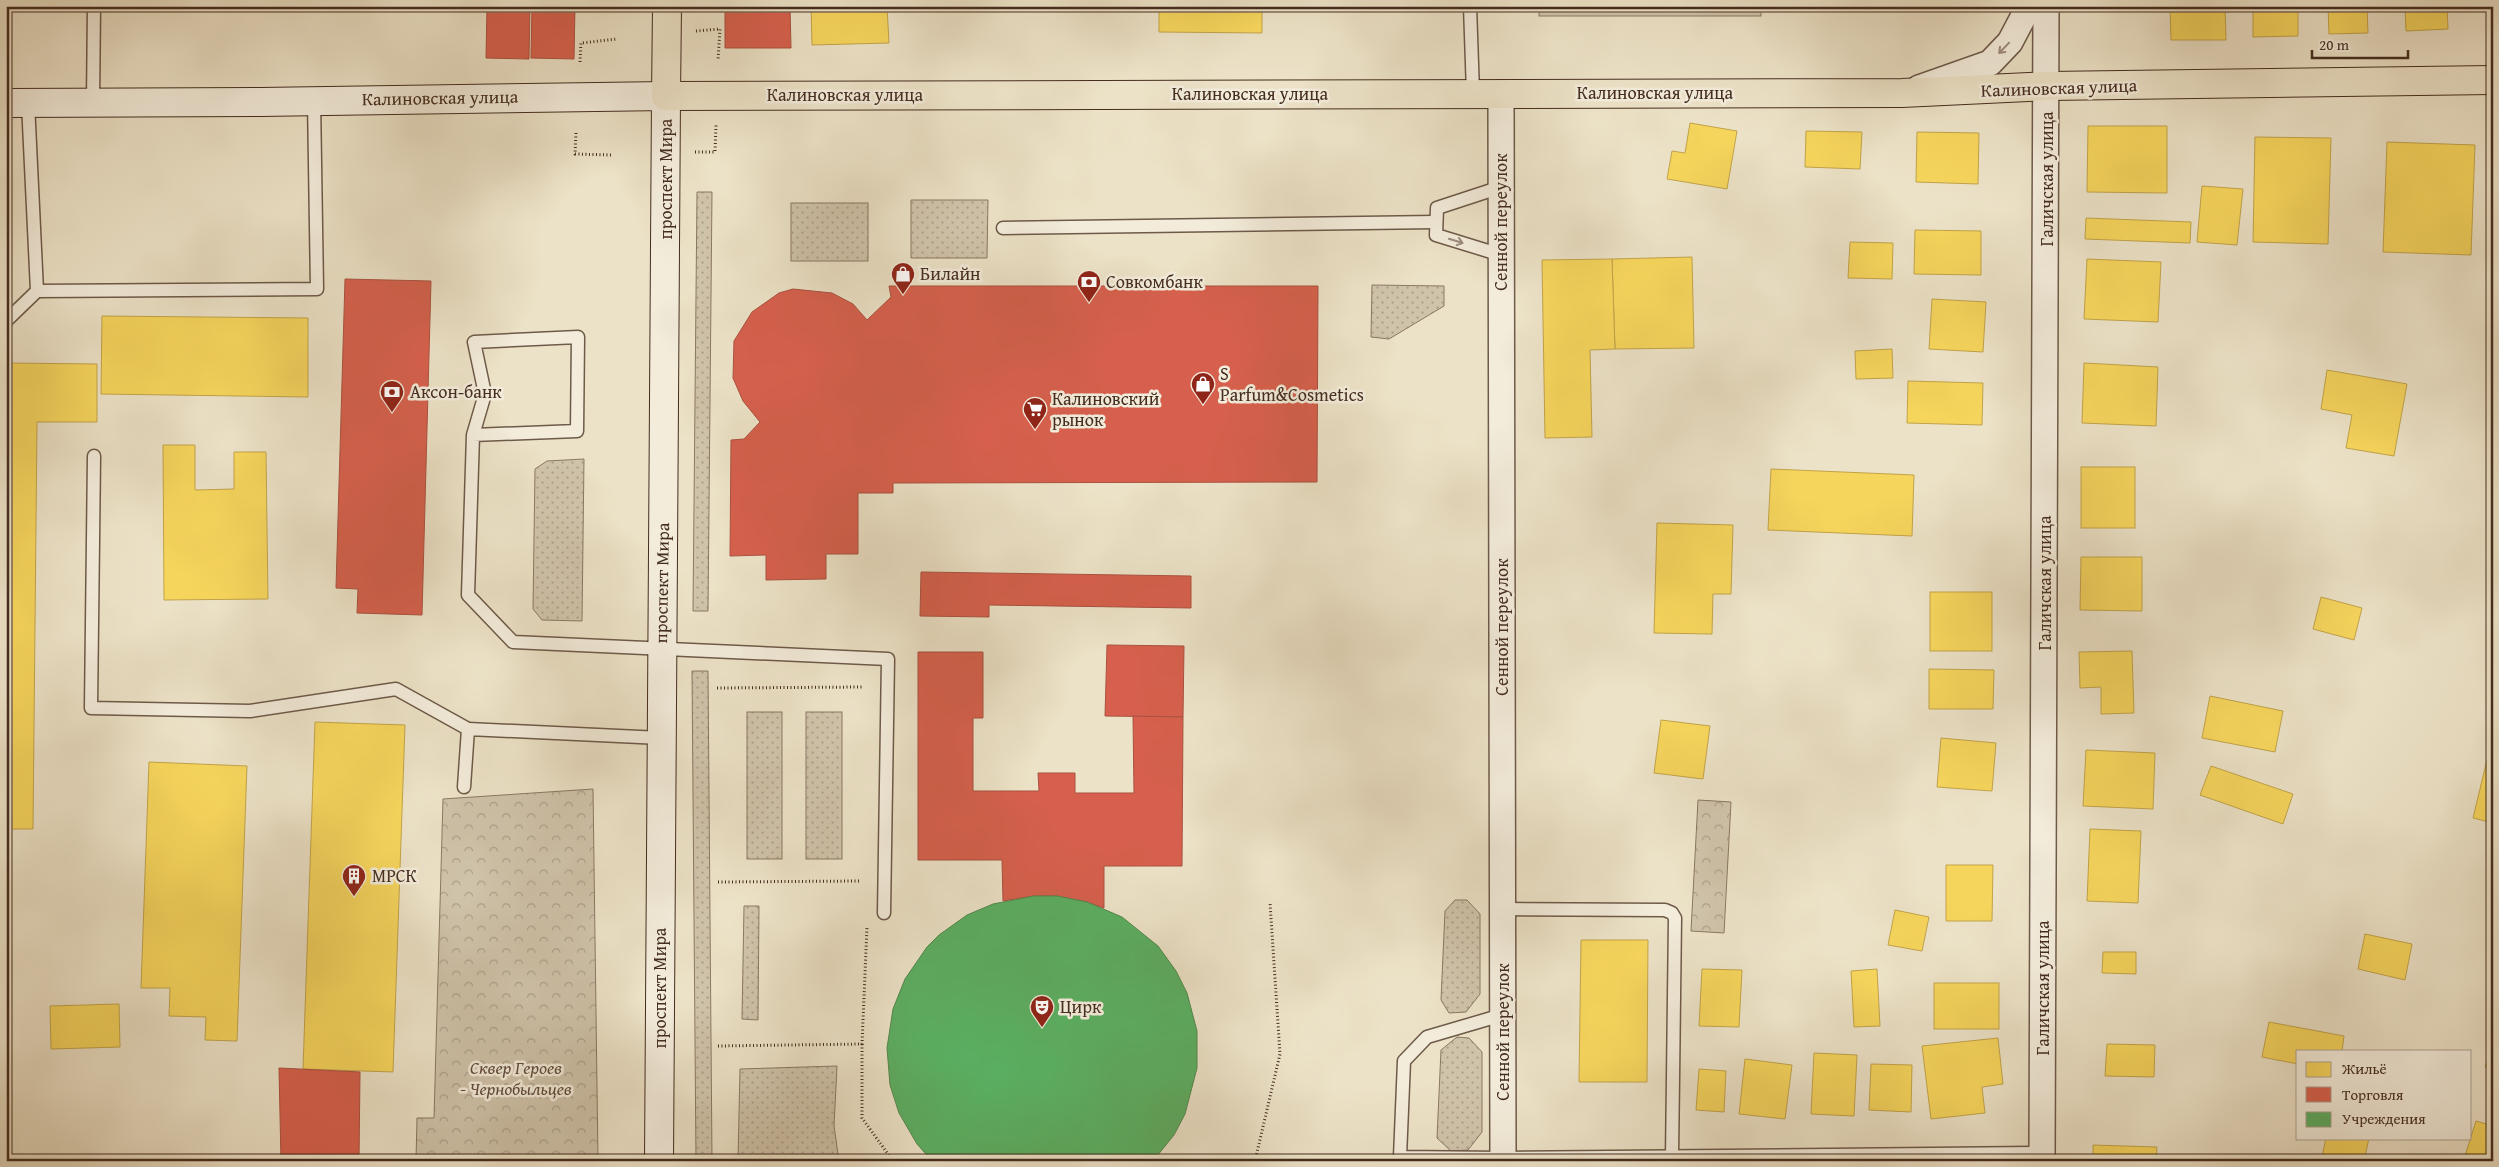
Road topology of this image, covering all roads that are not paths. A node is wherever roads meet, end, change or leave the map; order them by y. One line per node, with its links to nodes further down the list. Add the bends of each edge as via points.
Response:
1 (94, 6): 13 (lane)
2 (666, 6): 11 (main road, проспект Мира)
3 (1470, 6): 10 (lane)
4 (2028, 6): 9 (street, one-way to 9, via 2010,42 1990,63)
5 (2046, 6): 7 (street, Галичская улица)
6 (2493, 80): 7 (main road, Калиновская улица)
7 (2048, 86): 9 (main road, Калиновская улица); 31 (street, Галичская улица)
8 (1501, 93): 9 (main road, Калиновская улица); 10 (main road, Калиновская улица); 15 (street, Сенной переулок)
9 (1902, 93)
10 (1473, 94): 11 (main road, Калиновская улица)
11 (666, 96): 12 (main road, Калиновская улица); 23 (main road, проспект Мира)
12 (314, 99): 13 (main road, Калиновская улица); 19 (lane, via 317,289)
13 (94, 102): 14 (main road, Калиновская улица)
14 (17, 103): 19 (lane)
15 (1501, 187): 16 (lane, via 1437,208); 18 (street, Сенной переулок)
16 (1436, 222): 17 (lane); 18 (lane, one-way to 18, via 1436,235)
17 (1003, 228)
18 (1501, 255): 27 (street, Сенной переулок)
19 (37, 291): 20 (lane)
20 (6, 321)
21 (473, 435): 21 (lane, via 577,431 578,337 474,342 485,394); 23 (lane, via 468,595 513,642)
22 (94, 456): 24 (lane, via 91,708 250,711 396,689)
23 (661, 649): 25 (main road, проспект Мира); 28 (lane, via 888,660)
24 (468, 729): 25 (lane); 26 (lane)
25 (661, 738): 33 (main road, проспект Мира)
26 (464, 787)
27 (1502, 908): 29 (street, Сенной переулок); 30 (lane, via 1665,910 1672,913)
28 (884, 914)
29 (1502, 1015): 32 (street, Сенной переулок); 32 (lane, via 1428,1037 1404,1061 1400,1157)
30 (1672, 1157): 31 (lane); 32 (lane)
31 (2042, 1157)
32 (1503, 1160)
33 (659, 1161)

